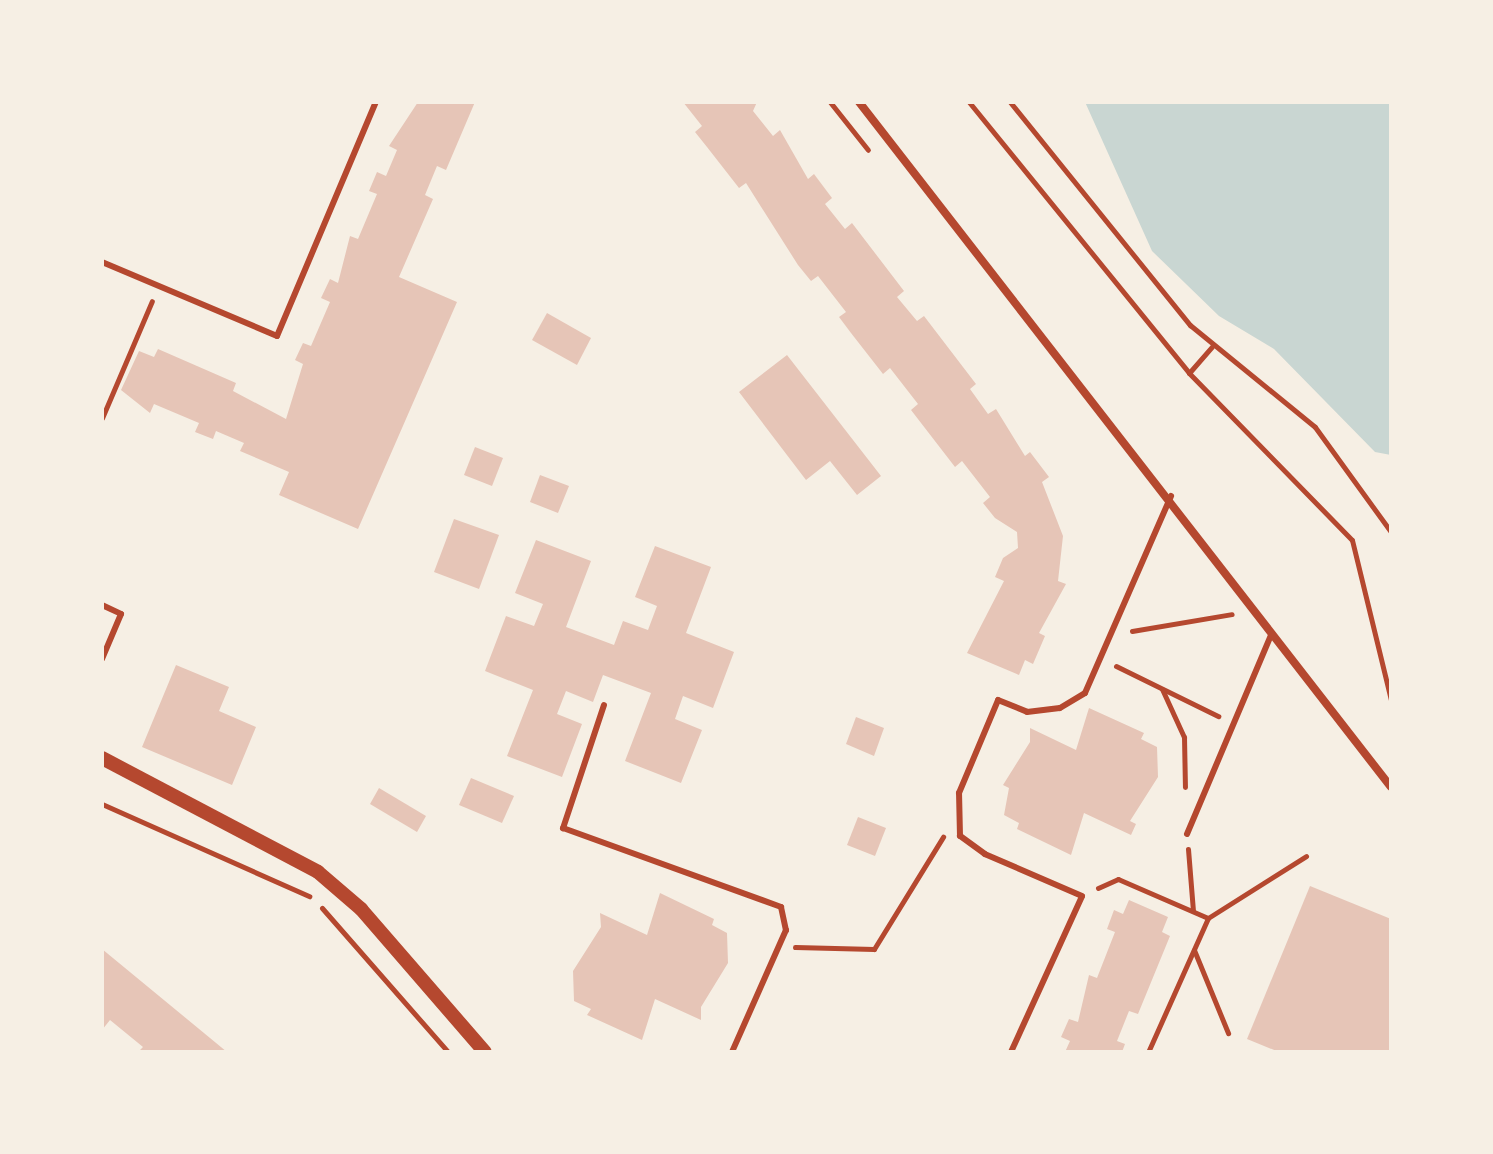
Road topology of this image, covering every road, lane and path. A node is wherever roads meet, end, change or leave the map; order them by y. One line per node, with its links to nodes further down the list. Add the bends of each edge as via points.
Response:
1 (376, 102): 6 (lane, via 277,336)
2 (859, 102): 10 (street)
3 (969, 102): 8 (path)
4 (1010, 102): 7 (path, via 1080,198)
5 (102, 262): 6 (lane)
6 (158, 286): 9 (path)
7 (1212, 347): 8 (path); 11 (path, via 1315,427)
8 (1189, 373): 18 (path, via 1352,540)
9 (102, 418)
10 (1171, 496): 13 (street); 15 (lane)
11 (1391, 532)
12 (102, 605): 16 (lane, via 121,614)
13 (1253, 610): 14 (street); 15 (path)
14 (1272, 633): 20 (lane); 22 (street)
15 (1111, 635): 17 (lane)
16 (102, 659)
17 (1100, 659): 20 (path); 24 (lane, via 1085,693 1060,708 1027,712 998,700)
18 (1391, 700)
19 (604, 705): 29 (lane, via 563,828 781,907 786,930)
20 (1234, 724): 25 (lane)
21 (102, 758): 33 (street, via 318,872 361,909)
22 (1391, 787)
23 (102, 804): 32 (path, via 314,899)
24 (954, 819): 27 (lane, via 960,836 985,854); 29 (path, via 874,949)
25 (1187, 834)
26 (1306, 856): 28 (path)
27 (1082, 896): 28 (path, via 1118,879); 35 (lane)
28 (1208, 918): 30 (path)
29 (778, 947): 34 (lane)
30 (1194, 950): 31 (path); 36 (path)
31 (1228, 1033)
32 (448, 1052)
33 (485, 1052)
34 (732, 1052)
35 (1011, 1052)
36 (1148, 1052)

